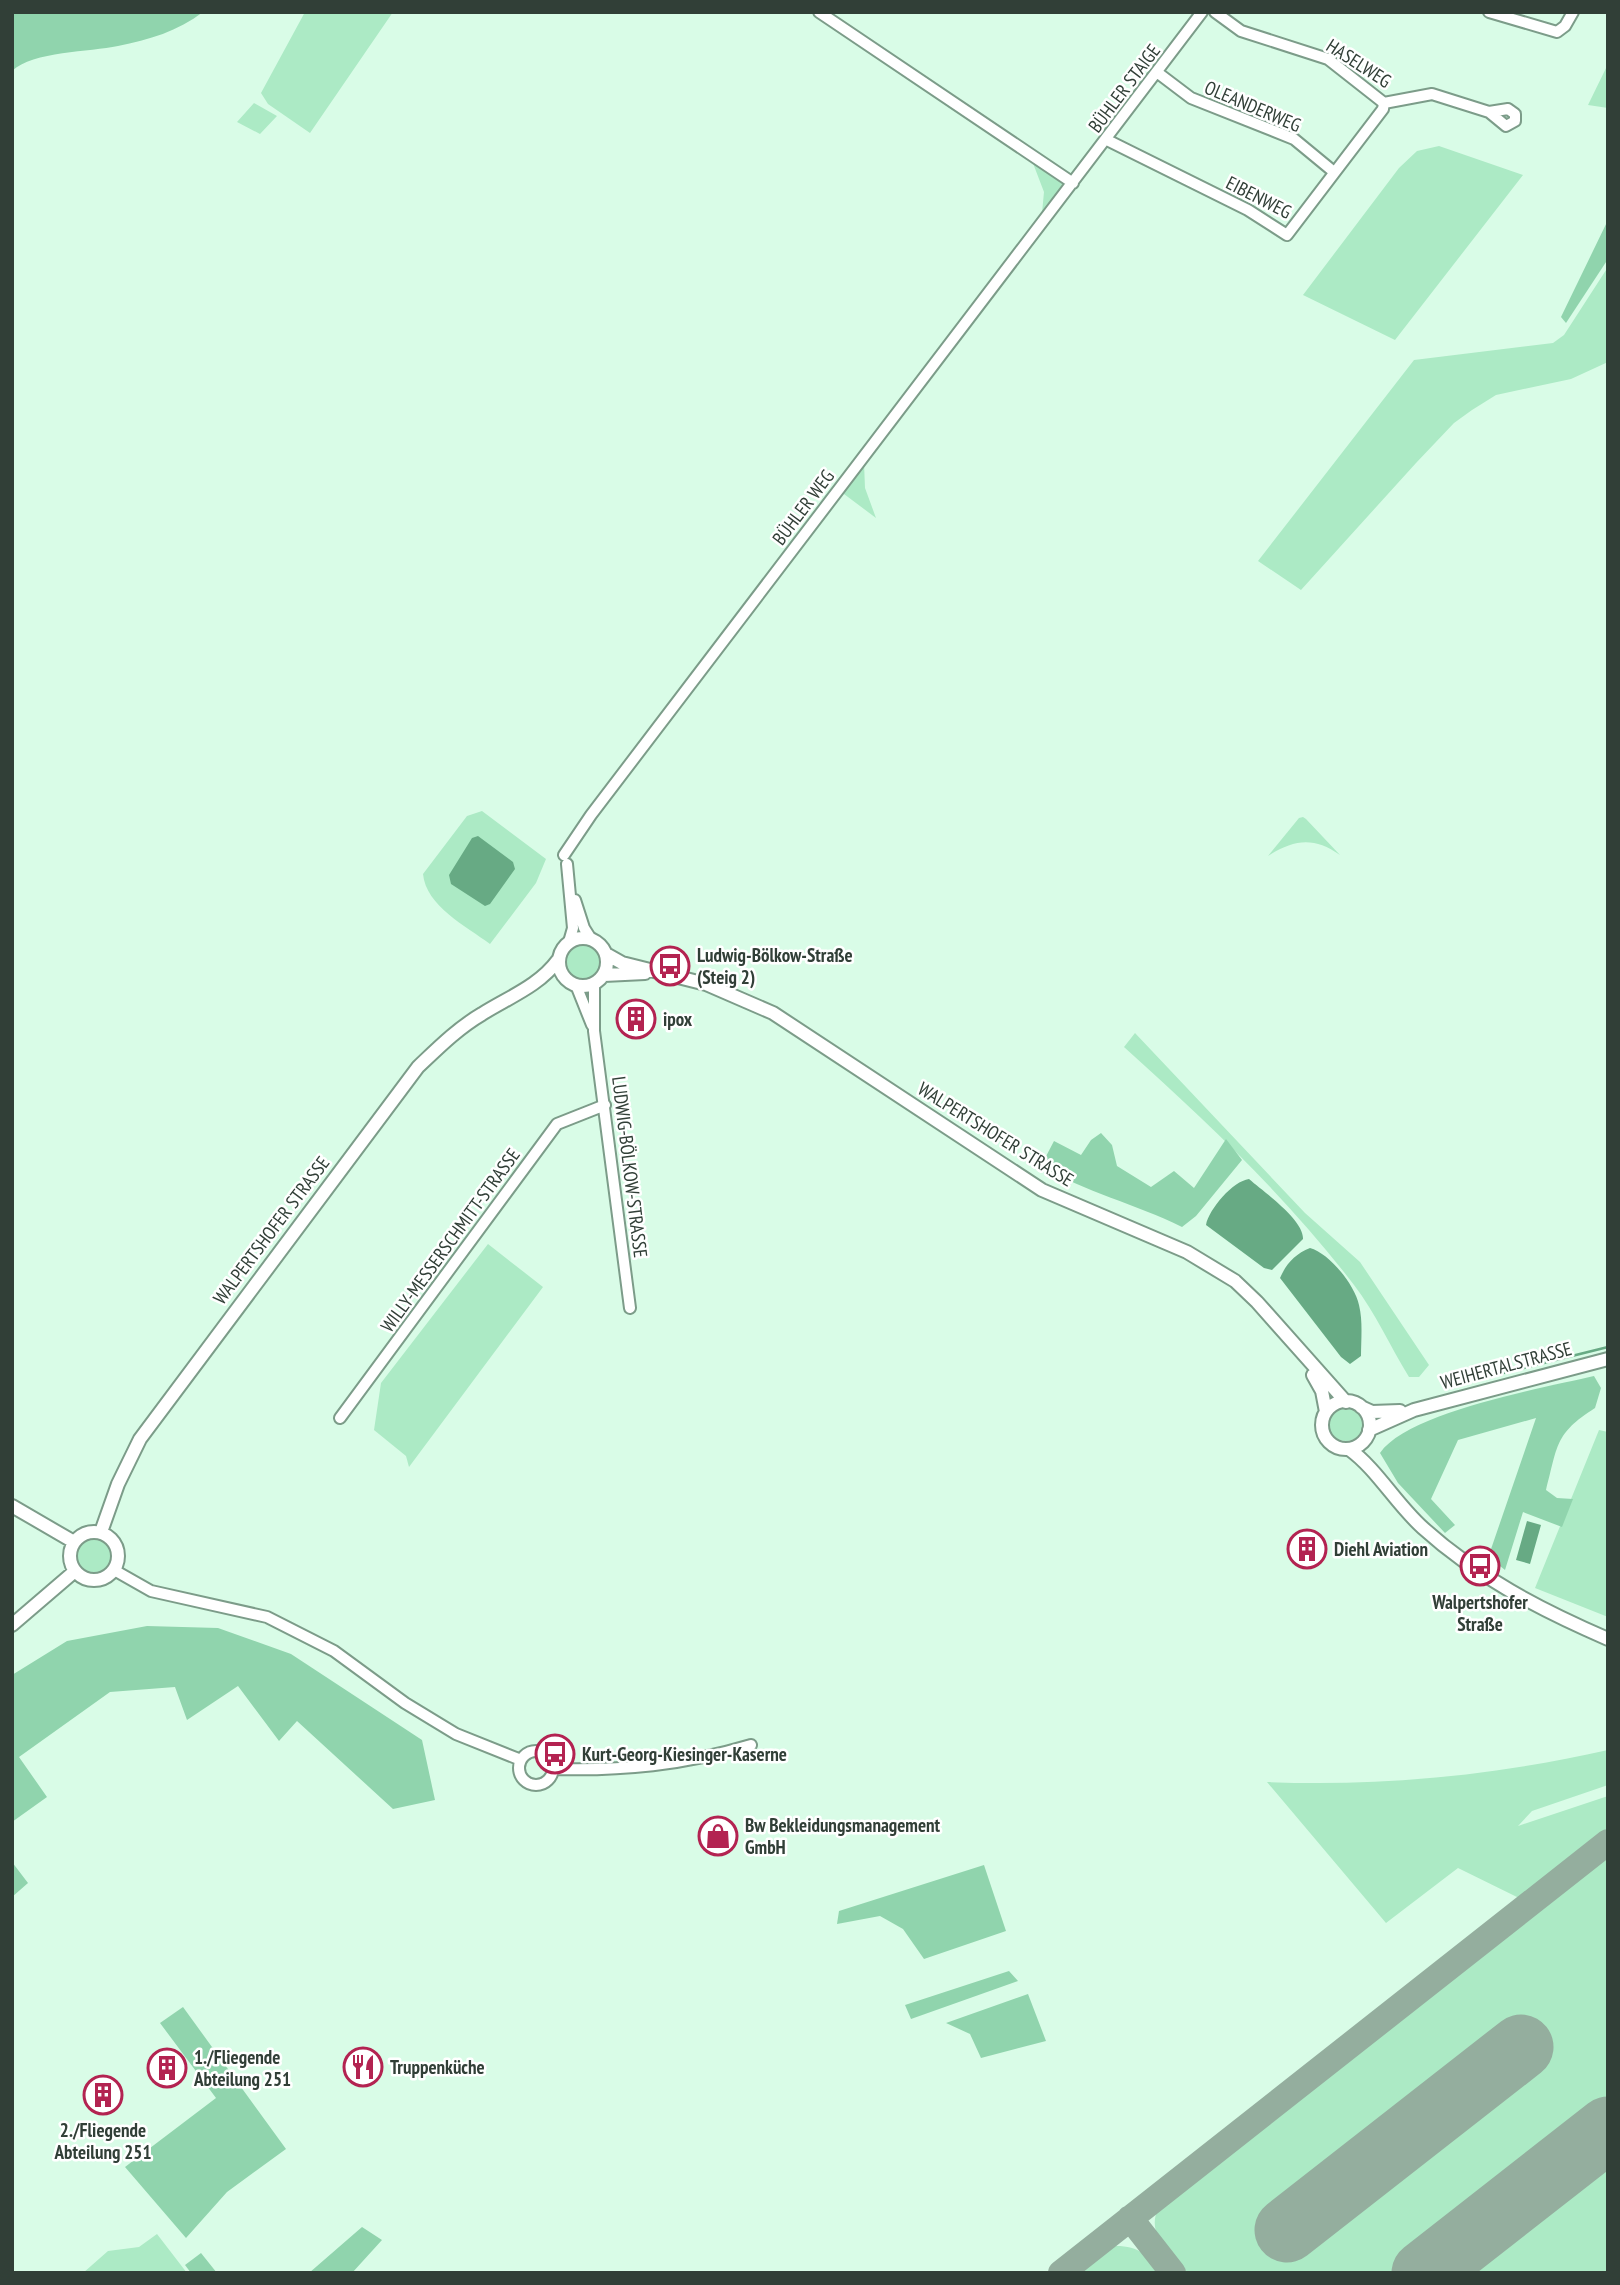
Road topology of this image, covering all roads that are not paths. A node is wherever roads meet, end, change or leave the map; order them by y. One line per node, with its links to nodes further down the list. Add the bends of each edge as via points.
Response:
1 (818, 12): 11 (street)
2 (1202, 12): 6 (street, BÜHLER STAIGE)
3 (1215, 12): 7 (street, HASELWEG, via 1241,31 1328,59)
4 (1489, 12): 5 (street, via 1557,32)
5 (1573, 12)
6 (1158, 73): 9 (street, BÜHLER STAIGE); 10 (street, OLEANDERWEG, via 1191,98 1294,139)
7 (1384, 103): 8 (street, HASELWEG, via 1432,94); 10 (street, EIBENWEG)
8 (1489, 112)
9 (1107, 140): 10 (street, EIBENWEG, via 1248,210 1287,235); 11 (street, BÜHLER STAIGE)
10 (1334, 172)
11 (1073, 183): 12 (street, BÜHLER WEG, via 599,804 566,859)
12 (569, 877): 13 (street, BÜHLER WEG); 14 (street, BÜHLER WEG, via 573,928)
13 (591, 939): 14 (street); 15 (street)
14 (569, 942): 16 (street)
15 (606, 954): 17 (street, WALPERTSHOFER STRASSE); 18 (street)
16 (558, 960): 19 (street); 20 (street, WALPERTSHOFER STRASSE, via 548,974)
17 (659, 973): 18 (street, WALPERTSHOFER STRASSE); 24 (street, WALPERTSHOFER STRASSE, via 730,993 773,1013 1042,1190 1187,1252 1235,1281)
18 (599, 979): 19 (street); 21 (street, LUDWIG-BÖLKOW-STRASSE)
19 (570, 982): 20 (street, WALPERTSHOFER STRASSE); 21 (street, LUDWIG-BÖLKOW-STRASSE)
20 (521, 992): 35 (street, WALPERTSHOFER STRASSE, via 481,1014 418,1067 140,1439)
21 (594, 1031): 22 (street, LUDWIG-BÖLKOW-STRASSE)
22 (605, 1105): 23 (street, LUDWIG-BÖLKOW-STRASSE); 30 (street, WILLY-MESSERSCHMITT-STRASSE, via 557,1124)
23 (630, 1308)
24 (1298, 1347): 26 (street, WALPERTSHOFER STRASSE); 29 (street, WALPERTSHOFER STRASSE, via 1322,1391)
25 (1608, 1359): 28 (street, WEIHERTALSTRASSE)
26 (1346, 1402): 27 (street); 29 (street)
27 (1361, 1407): 28 (street, WEIHERTALSTRASSE, via 1383,1413); 31 (street, via 1368,1417)
28 (1414, 1410): 31 (street, WEIHERTALSTRASSE)
29 (1326, 1412): 32 (street, via 1322,1426 1327,1440)
30 (340, 1418)
31 (1367, 1435): 32 (street); 33 (street)
32 (1349, 1449): 33 (street)
33 (1386, 1489): 40 (street, via 1422,1527 1482,1574)
34 (12, 1506): 36 (street)
35 (101, 1532): 36 (street, via 86,1532); 37 (street, via 117,1548)
36 (74, 1542): 38 (street, via 70,1554)
37 (114, 1570): 38 (street, via 95,1580); 42 (street, via 151,1591 267,1617 334,1651 456,1734)
38 (75, 1571): 39 (street)
39 (12, 1625)
40 (1608, 1639)
41 (751, 1745): 43 (street, via 667,1765 617,1771)
42 (521, 1760): 43 (street, via 533,1751 543,1752); 43 (street, via 519,1772 530,1784 545,1782)
43 (553, 1769)

